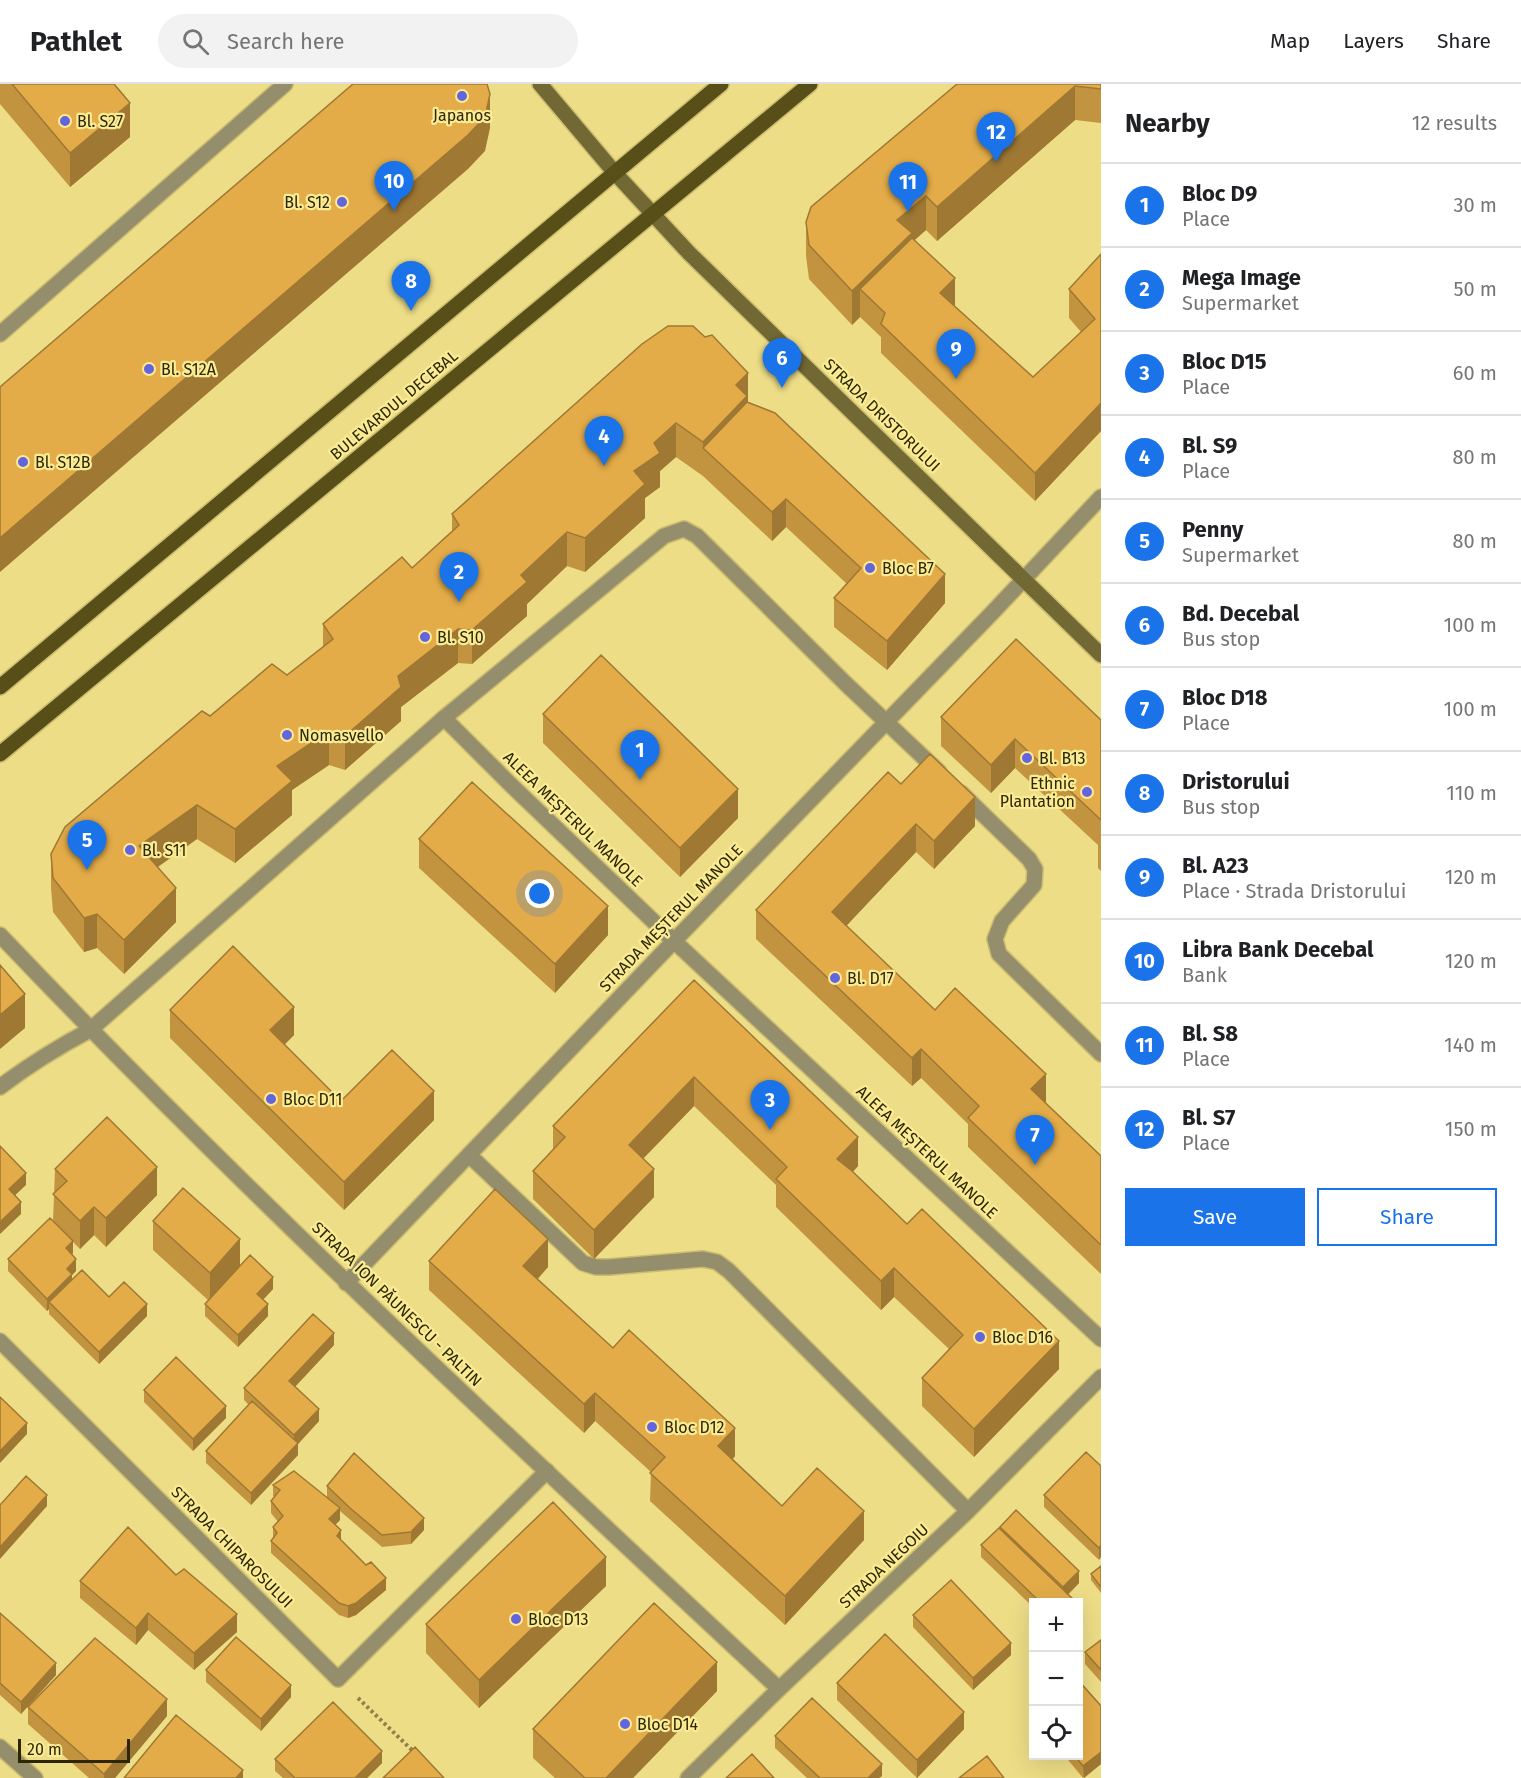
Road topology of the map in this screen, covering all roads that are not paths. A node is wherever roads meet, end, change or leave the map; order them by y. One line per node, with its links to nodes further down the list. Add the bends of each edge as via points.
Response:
1 (285, 84): 7 (street)
2 (540, 84): 5 (street, STRADA DRISTORULUI)
3 (721, 84): 5 (main road)
4 (810, 84): 6 (main road, BULEVARDUL DECEBAL)
5 (615, 173): 6 (street, STRADA DRISTORULUI); 11 (main road)
6 (653, 215): 9 (street, STRADA DRISTORULUI); 14 (main road, BULEVARDUL DECEBAL)
7 (0, 334)
8 (1101, 496): 9 (street, STRADA MEȘTERUL MANOLE)
9 (1024, 579): 10 (street, STRADA DRISTORULUI); 13 (street, STRADA MEȘTERUL MANOLE)
10 (1101, 655)
11 (0, 687)
12 (444, 718): 13 (street, via 664,536 684,529 697,536); 16 (street, ALEEA MEȘTERUL MANOLE); 17 (street)
13 (886, 721): 16 (street, STRADA MEȘTERUL MANOLE); 18 (street, via 1029,859 1035,869 1034,885 1002,921 995,939 999,954)
14 (0, 754)
15 (0, 935): 17 (street, STRADA ION PĂUNESCU - PALTIN)
16 (674, 940): 20 (street, STRADA MEȘTERUL MANOLE); 22 (street, ALEEA MEȘTERUL MANOLE)
17 (90, 1030): 19 (street, via 58,1046); 21 (street, STRADA ION PĂUNESCU - PALTIN)
18 (1101, 1054)
19 (0, 1087)
20 (469, 1155): 21 (street, STRADA MEȘTERUL MANOLE); 26 (street, via 583,1263 609,1267 703,1259 717,1262)
21 (346, 1283): 25 (street, STRADA ION PĂUNESCU - PALTIN)
22 (1101, 1339)
23 (0, 1341): 25 (street, STRADA CHIPAROSULUI, via 338,1679)
24 (1101, 1377): 26 (street, STRADA NEGOIU)
25 (546, 1471): 27 (street, STRADA ION PĂUNESCU - PALTIN)
26 (968, 1511): 27 (street, STRADA NEGOIU)
27 (779, 1689): 30 (street, STRADA NEGOIU)
28 (0, 1747): 29 (street)
29 (35, 1778)
30 (688, 1778)

